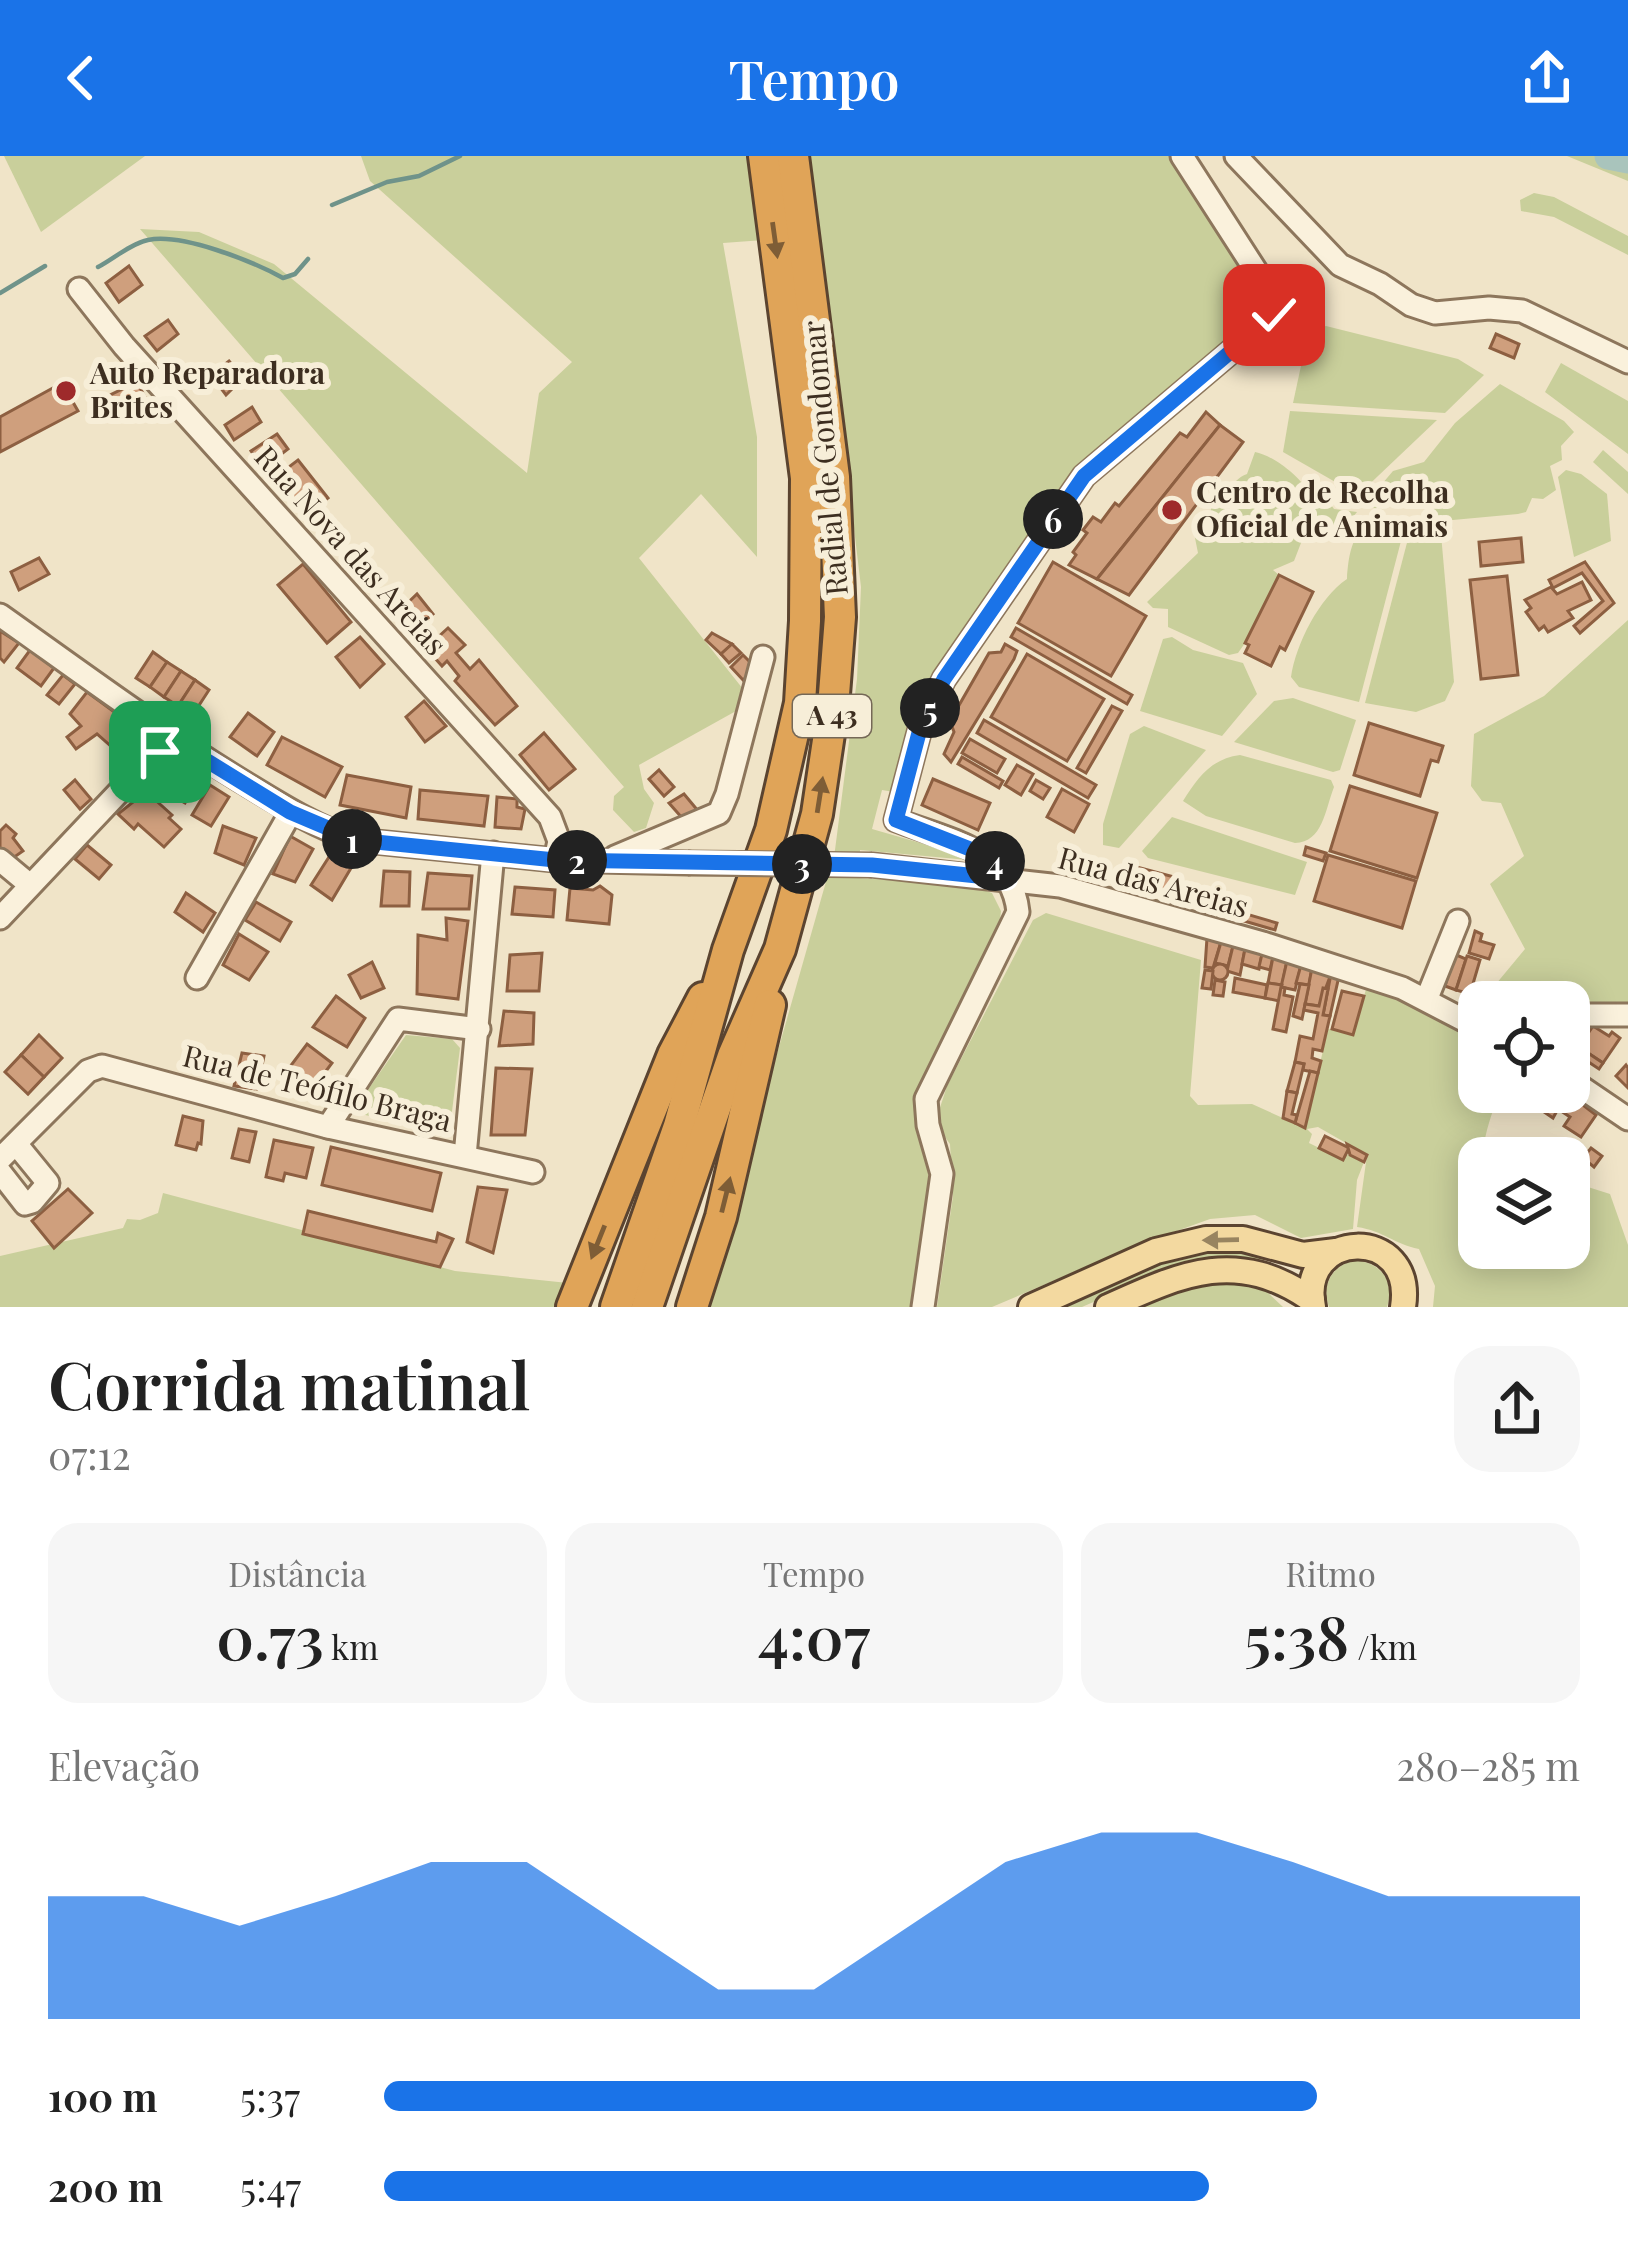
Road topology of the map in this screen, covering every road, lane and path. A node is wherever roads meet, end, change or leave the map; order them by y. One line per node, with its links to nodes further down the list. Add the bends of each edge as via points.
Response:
1 (764, 156): 6 (highway, Radial de Gondomar / A 43, one-way to 6)
2 (793, 156): 6 (highway, Radial de Gondomar / A 43)
3 (1182, 156): 16 (street, via 1278,305 1084,476 944,679 920,729 896,820 993,858)
4 (1236, 156): 7 (street, via 1340,266 1411,305 1435,313 1522,311)
5 (79, 289): 14 (street, Rua Nova das Areias, via 550,817 559,842)
6 (801, 322): 20 (highway, Radial de Gondomar / A 43, one-way to 6, via 817,814 840,617 834,477); 21 (highway, Radial de Gondomar / A 43, via 800,703 771,830)
7 (1628, 362)
8 (0, 615): 10 (street, Rua das Areias)
9 (763, 657): 15 (street, via 719,813)
10 (170, 738): 11 (street, Rua das Areias); 17 (street)
11 (290, 812): 12 (street, Rua das Areias, via 356,840); 22 (street)
12 (493, 854): 14 (street, Rua das Areias); 27 (street)
13 (0, 860): 17 (street)
14 (555, 860): 15 (street, Rua das Areias)
15 (608, 860): 16 (street, Rua das Areias, bridge, via 872,865)
16 (1006, 879): 23 (street, Rua das Areias, via 1060,886 1263,943); 42 (street, via 1018,911 926,1099 942,1174)
17 (30, 885): 18 (street)
18 (0, 918)
19 (1458, 921): 23 (street)
20 (780, 949): 31 (highway, Radial de Gondomar / A 43); 41 (highway, one-way to 20, via 743,1127)
21 (728, 950): 31 (highway, Radial de Gondomar / A 43); 38 (highway, one-way to 38, via 674,1055)
22 (196, 978)
23 (1427, 998): 24 (street, Rua das Areias)
24 (1458, 1012)
25 (1628, 1015): 26 (street)
26 (1590, 1016)
27 (478, 1028): 30 (street, via 398,1019); 33 (street)
28 (1590, 1093): 29 (street)
29 (1628, 1119)
30 (328, 1127): 32 (street, Rua de Teófilo Braga, via 102,1066); 33 (street, Rua de Teófilo Braga)
31 (694, 1129): 39 (highway, Radial de Gondomar / A 43); 40 (highway, Radial de Gondomar / A 43)
32 (8, 1152): 34 (street, via 48,1183 46,1190 25,1204)
33 (465, 1156): 35 (street, Rua de Teófilo Braga)
34 (0, 1172)
35 (532, 1172)
36 (1336, 1251): 37 (main road, via 1316,1271); 43 (main road, one-way to 43, via 1303,1255 1243,1239 1206,1239 1156,1251); 45 (main road, via 1365,1246 1393,1261)
37 (1312, 1304): 44 (main road, via 1268,1274 1237,1269 1168,1280)
38 (572, 1307)
39 (616, 1307)
40 (647, 1307)
41 (692, 1307)
42 (923, 1307)
43 (1030, 1307)
44 (1108, 1307)
45 (1403, 1307)

